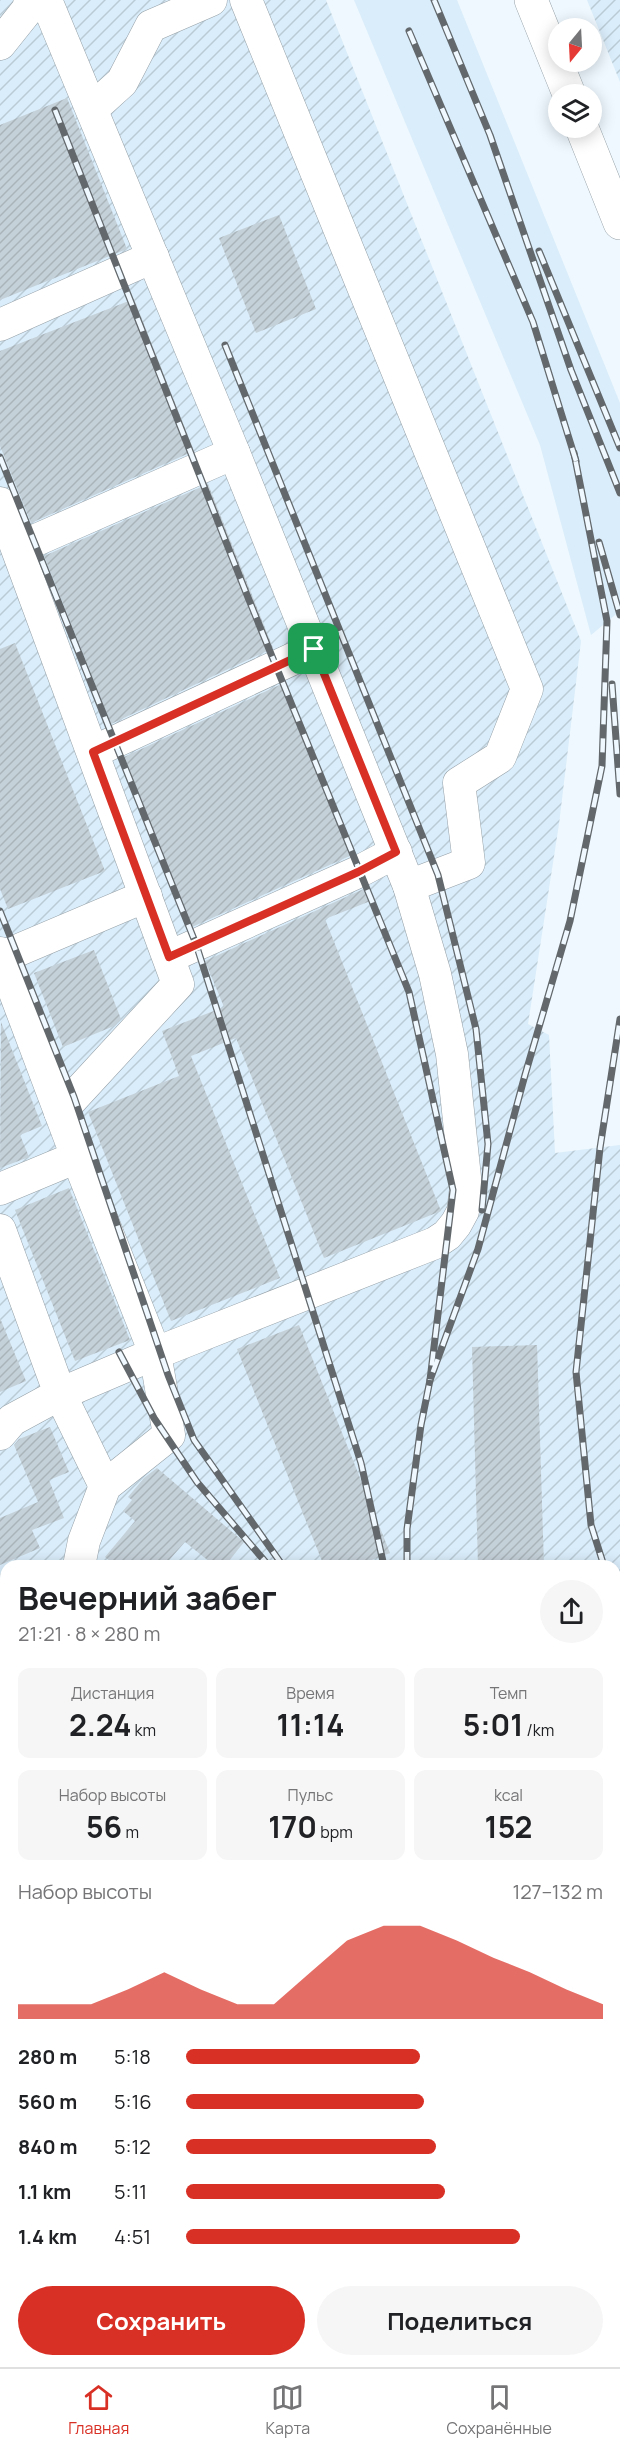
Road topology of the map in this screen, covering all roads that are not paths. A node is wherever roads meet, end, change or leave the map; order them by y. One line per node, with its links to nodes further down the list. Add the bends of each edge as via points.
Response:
1 (30, 0): 6 (lane, via 28,9)
2 (46, 0): 8 (lane)
3 (211, 0): 8 (lane, via 151,26 122,82)
4 (246, 0): 19 (lane, via 528,689 500,757 459,783 469,863)
5 (531, 0): 7 (main road)
6 (0, 44)
7 (565, 84)
8 (92, 109): 11 (lane)
9 (586, 138): 10 (main road)
10 (620, 223)
11 (153, 257): 12 (lane); 13 (lane)
12 (0, 325)
13 (234, 453): 15 (lane); 16 (lane)
14 (0, 503): 15 (lane)
15 (18, 548): 17 (lane)
16 (314, 649): 17 (lane); 18 (lane)
17 (93, 752): 20 (lane)
18 (396, 852): 19 (lane); 22 (lane)
19 (409, 886): 27 (lane, via 435,974 452,1054 466,1187 463,1210 456,1224 435,1243)
20 (146, 896): 21 (lane); 22 (lane)
21 (1, 955): 23 (lane)
22 (169, 957): 23 (lane, via 178,984)
23 (60, 1112): 24 (lane)
24 (77, 1157): 25 (lane); 27 (lane)
25 (0, 1189)
26 (0, 1230): 28 (lane)
27 (155, 1353): 28 (lane); 30 (lane, via 169,1435)
28 (60, 1394): 29 (lane, via 12,1420); 30 (lane)
29 (0, 1434)
30 (105, 1486): 31 (lane)
31 (80, 1560)

